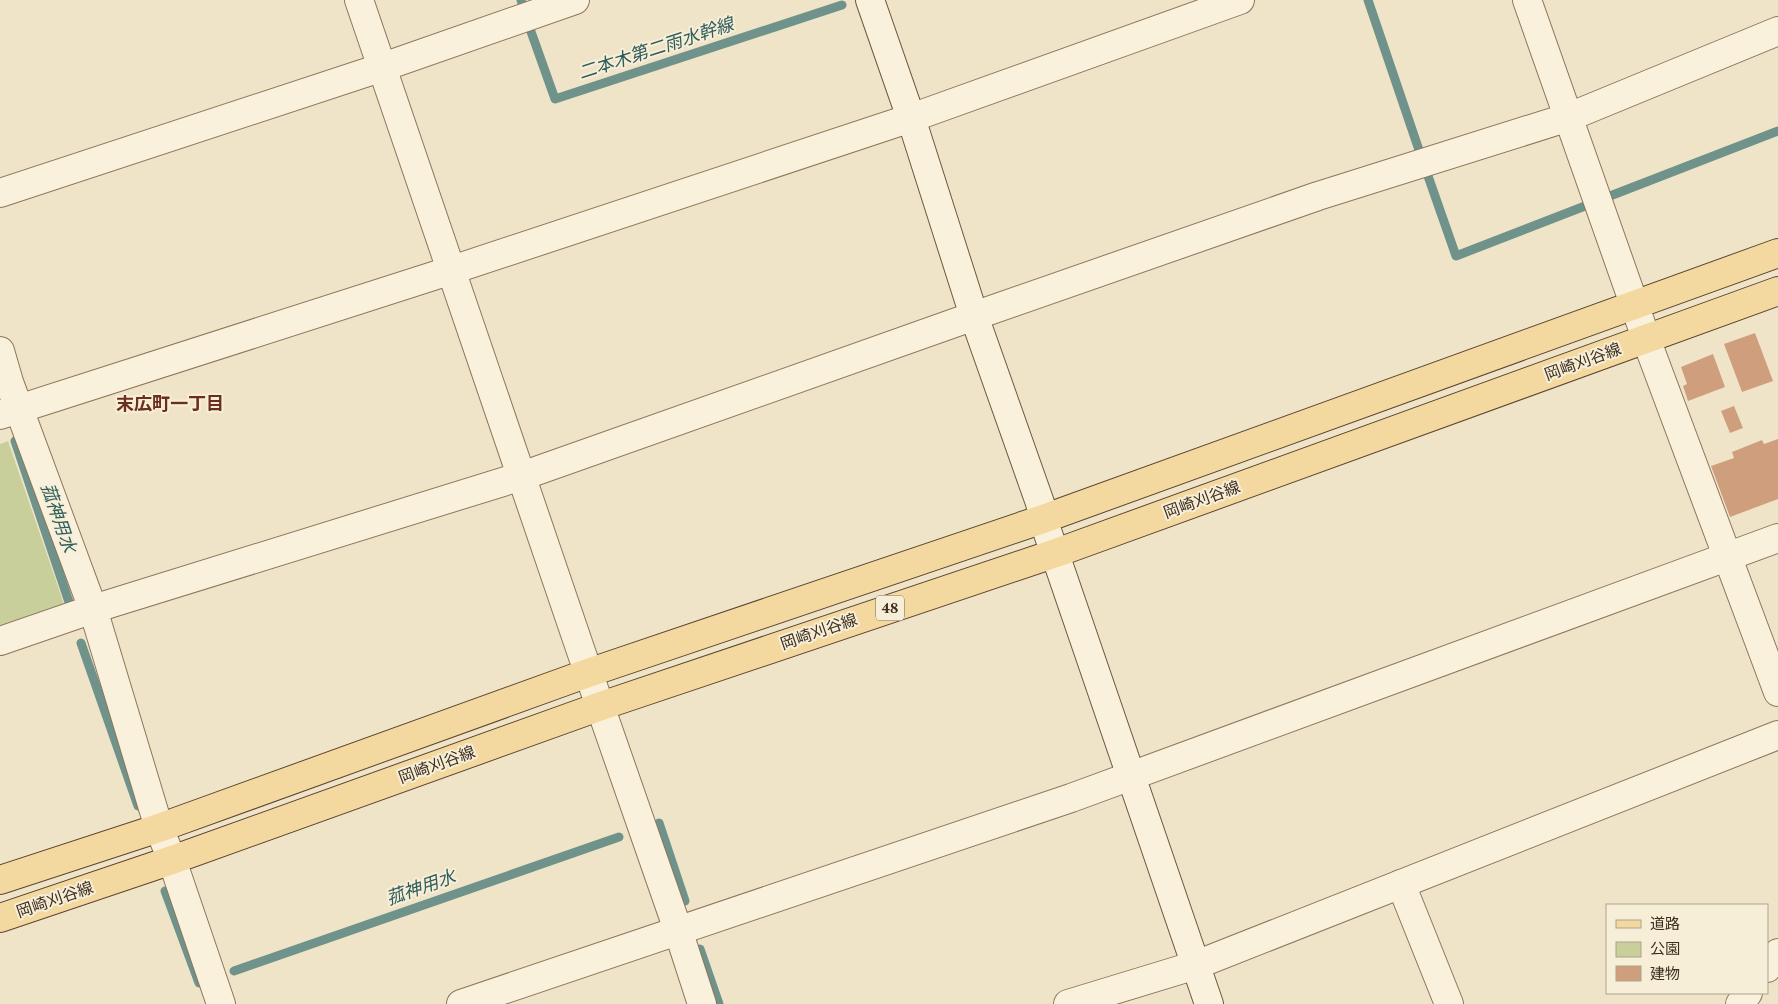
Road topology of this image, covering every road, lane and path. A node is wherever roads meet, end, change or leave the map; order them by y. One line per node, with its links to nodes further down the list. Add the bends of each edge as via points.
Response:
1 (359, 0): 7 (street)
2 (575, 0): 7 (street)
3 (870, 0): 9 (street)
4 (1240, 0): 9 (street)
5 (1527, 0): 8 (street)
6 (1778, 31): 8 (street)
7 (382, 66): 10 (street); 12 (street)
8 (1569, 117): 14 (street); 15 (street, via 1318,196)
9 (911, 118): 12 (street); 15 (street)
10 (0, 193)
11 (1778, 253): 14 (main road, 48)
12 (452, 270): 18 (street); 19 (street)
13 (1778, 291): 16 (main road, 岡崎刈谷線 / 48)
14 (1634, 305): 16 (street); 20 (main road, 48)
15 (974, 316): 19 (street); 20 (street)
16 (1646, 338): 22 (main road, 岡崎刈谷線 / 48); 23 (street)
17 (0, 351): 18 (street)
18 (10, 412): 24 (street)
19 (522, 476): 24 (street); 26 (street)
20 (1043, 519): 22 (street); 26 (main road, 48)
21 (1778, 538): 23 (street)
22 (1056, 553): 28 (main road, 岡崎刈谷線 / 48); 30 (street)
23 (1727, 557): 27 (street); 30 (street)
24 (93, 609): 25 (street); 31 (street)
25 (0, 641)
26 (588, 674): 28 (street); 31 (main road, 48)
27 (1778, 692)
28 (600, 706): 32 (main road, 岡崎刈谷線 / 48); 36 (street)
29 (1778, 735): 34 (street)
30 (1132, 775): 36 (street); 38 (street)
31 (159, 828): 32 (street); 33 (main road, 48)
32 (172, 860): 35 (main road, 岡崎刈谷線 / 48); 40 (street)
33 (0, 880)
34 (1401, 884): 38 (street); 45 (street)
35 (0, 918)
36 (678, 930): 41 (street); 42 (street)
37 (1778, 953): 39 (street)
38 (1196, 965): 43 (street); 44 (street)
39 (1768, 967)
40 (221, 1004)
41 (461, 1004)
42 (702, 1004)
43 (1068, 1004)
44 (1209, 1004)
45 (1449, 1004)

